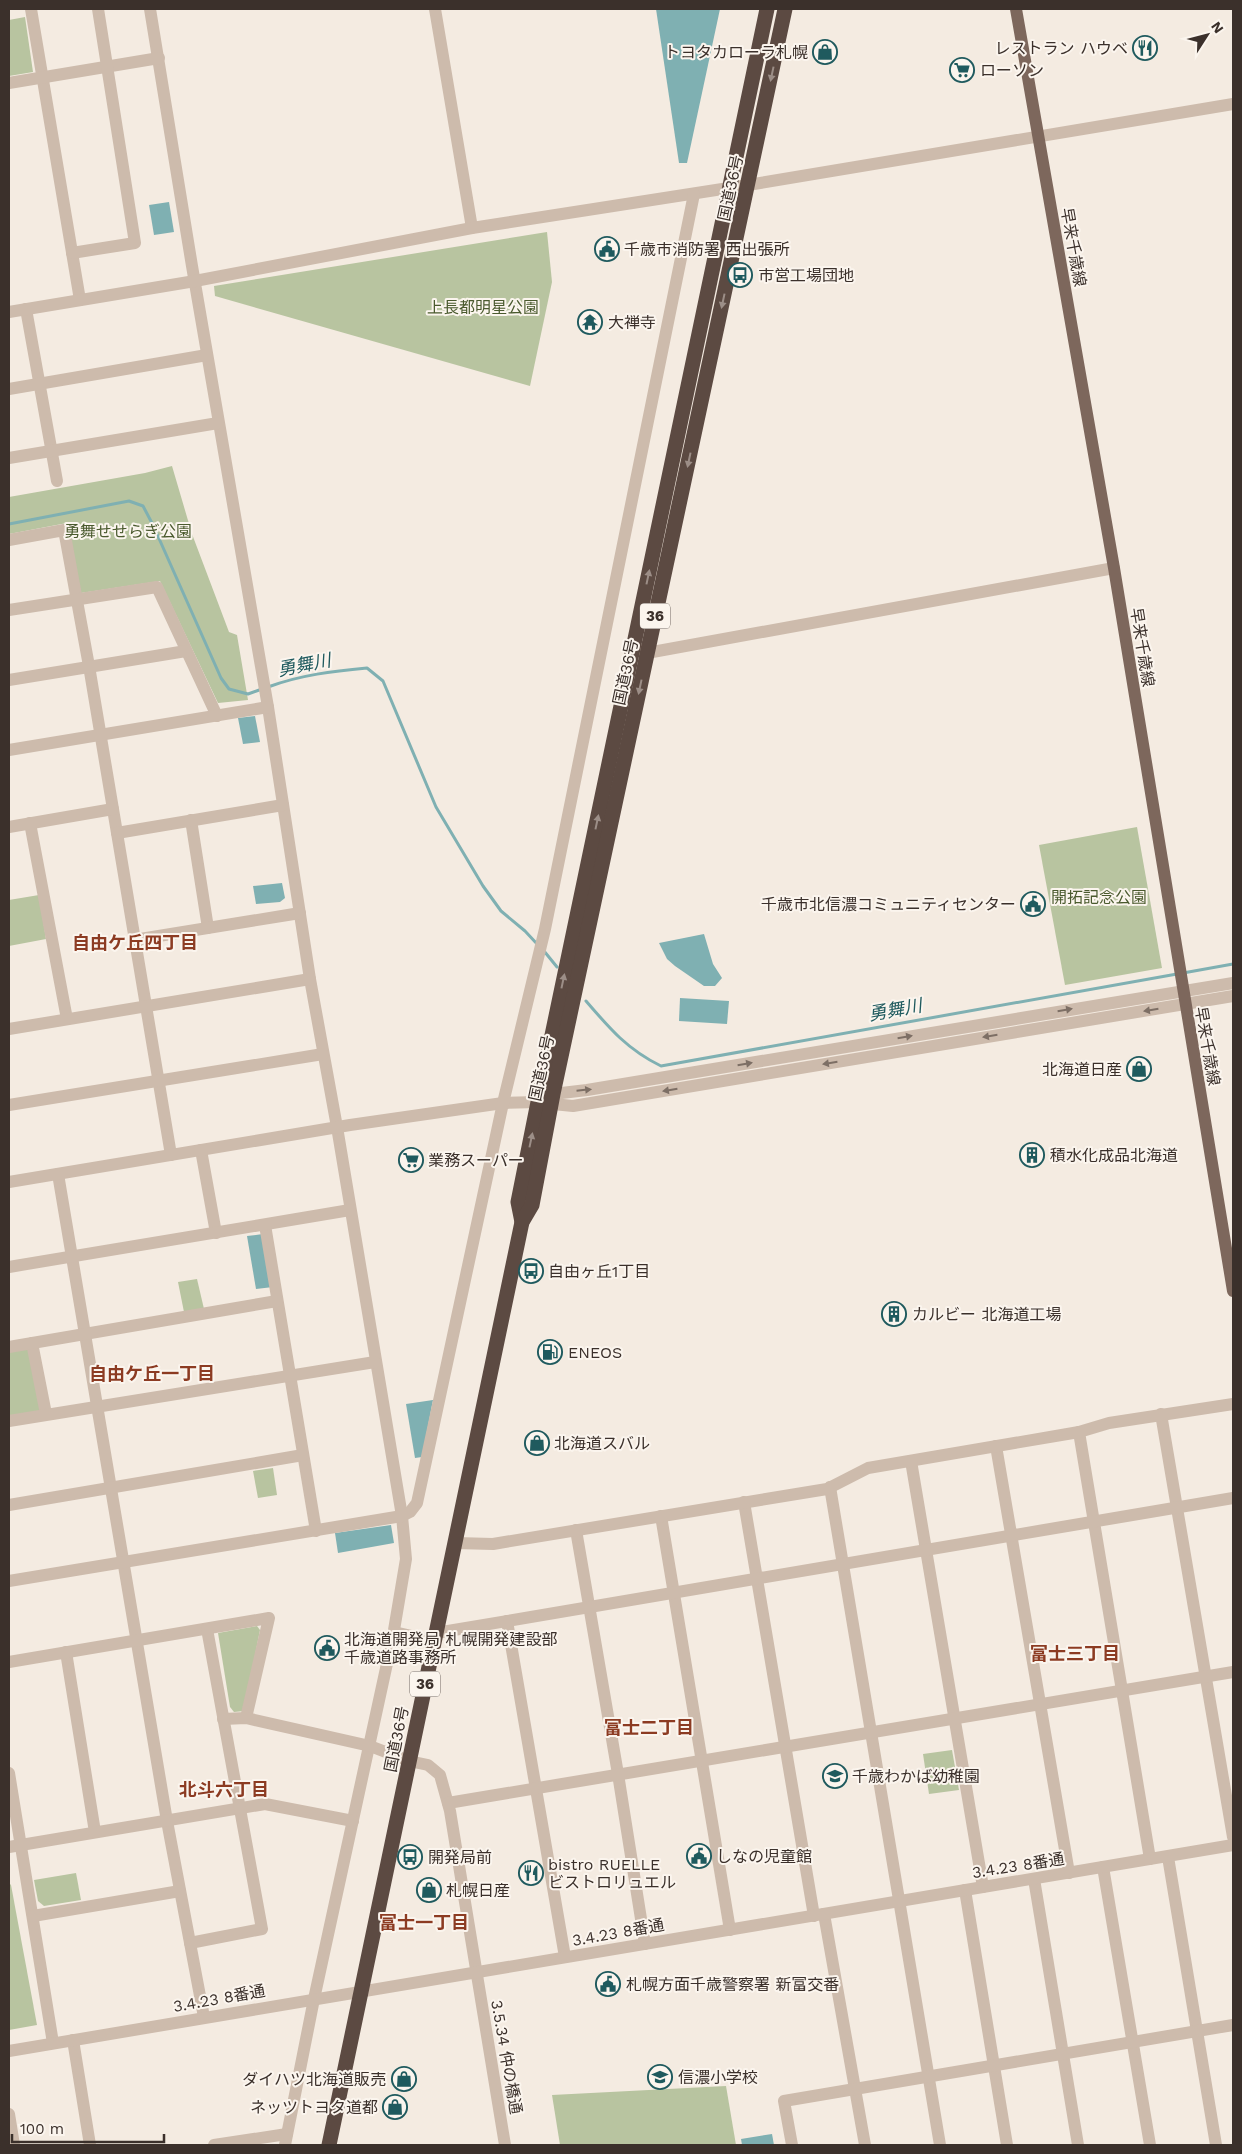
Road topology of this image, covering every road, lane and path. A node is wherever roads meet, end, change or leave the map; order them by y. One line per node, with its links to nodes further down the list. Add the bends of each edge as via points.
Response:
1 (31, 9): 10 (street)
2 (98, 9): 9 (street)
3 (150, 9): 8 (street)
4 (435, 9): 17 (street)
5 (767, 9): 15 (highway, 国道36号 / 36)
6 (786, 9): 14 (highway, 国道36号 / 36, one-way to 14)
7 (1016, 9): 13 (main road, 早来千歳線)
8 (158, 58): 9 (street); 19 (street)
9 (108, 67): 10 (street); 18 (street, via 135,243)
10 (42, 78): 11 (street); 18 (street)
11 (9, 83)
12 (1233, 104): 13 (street)
13 (1038, 136): 14 (street); 31 (main road, 早来千歳線)
14 (748, 185): 15 (street); 35 (highway, 国道36号 / 36, one-way to 35)
15 (729, 188): 16 (street); 35 (highway, 国道36号 / 36, one-way to 15)
16 (694, 194): 17 (street); 62 (street, via 537,968)
17 (472, 228): 19 (street)
18 (72, 253): 20 (street)
19 (195, 281): 20 (street); 23 (street)
20 (80, 300): 21 (street)
21 (26, 309): 22 (street); 24 (street)
22 (9, 312)
23 (207, 356): 24 (street); 26 (street)
24 (39, 384): 25 (street); 27 (street)
25 (9, 389)
26 (218, 423): 27 (street); 38 (street)
27 (51, 451): 28 (street); 29 (street)
28 (9, 458)
29 (57, 481)
30 (9, 540): 32 (street, via 64,530)
31 (1114, 568): 35 (street); 51 (main road, 早来千歳線)
32 (76, 599): 33 (street); 34 (street, via 157,587); 36 (street)
33 (9, 610)
34 (186, 650): 36 (street); 39 (street)
35 (640, 650): 61 (highway, 国道36号 / 36)
36 (89, 666): 37 (street); 40 (street)
37 (9, 680)
38 (267, 703): 39 (street); 42 (street)
39 (217, 716): 40 (street)
40 (101, 735): 41 (street); 43 (street)
41 (9, 750)
42 (283, 805): 44 (street); 48 (street)
43 (113, 809): 45 (street); 47 (street)
44 (191, 820): 47 (street); 49 (street)
45 (30, 823): 46 (street); 57 (street)
46 (9, 827)
47 (117, 833): 50 (street)
48 (300, 913): 49 (street); 52 (street)
49 (208, 928): 50 (street)
50 (134, 940): 56 (street)
51 (1181, 978): 53 (street); 55 (main road, 早来千歳線); 61 (street, one-way to 51)
52 (310, 979): 56 (street); 59 (street)
53 (1233, 983)
54 (1233, 996): 55 (street)
55 (1184, 1004): 61 (street, one-way to 61, via 573,1106); 74 (main road, 早来千歳線)
56 (145, 1006): 57 (street); 60 (street)
57 (67, 1019): 58 (street)
58 (9, 1029)
59 (323, 1054): 60 (street); 64 (street)
60 (158, 1080): 63 (street); 66 (street)
61 (547, 1100): 62 (street); 102 (highway, 国道36号 / 36, via 518,1202 522,1222)
62 (502, 1103): 64 (street); 96 (street, via 417,1503)
63 (9, 1105)
64 (337, 1127): 65 (street); 69 (street)
65 (201, 1150): 66 (street); 71 (street)
66 (171, 1155): 67 (street)
67 (58, 1174): 68 (street); 72 (street)
68 (9, 1182)
69 (350, 1210): 70 (street); 79 (street)
70 (265, 1225): 71 (street); 75 (street)
71 (216, 1233): 72 (street)
72 (72, 1257): 73 (street); 76 (street)
73 (9, 1267)
74 (1233, 1291)
75 (277, 1301): 76 (street); 80 (street)
76 (85, 1335): 77 (street); 82 (street)
77 (32, 1343): 78 (street); 83 (street)
78 (9, 1347)
79 (375, 1362): 80 (street); 96 (street)
80 (289, 1376): 82 (street); 88 (street)
81 (1233, 1404): 84 (street)
82 (98, 1406): 83 (street); 91 (street)
83 (46, 1414): 85 (street)
84 (1161, 1414): 86 (street); 95 (street)
85 (9, 1420)
86 (1079, 1432): 87 (street); 98 (street)
87 (996, 1446): 89 (street); 101 (street)
88 (303, 1455): 91 (street); 100 (street)
89 (911, 1461): 90 (street, via 868,1468); 103 (street)
90 (830, 1487): 93 (street); 105 (street)
91 (111, 1488): 94 (street); 104 (street)
92 (1233, 1498): 95 (street)
93 (744, 1502): 97 (street); 106 (street)
94 (9, 1504)
95 (1177, 1508): 98 (street); 118 (street)
96 (402, 1516): 100 (street); 112 (street, via 406,1558)
97 (661, 1516): 99 (street); 108 (street)
98 (1093, 1522): 101 (street); 119 (street)
99 (576, 1530): 102 (street, via 493,1544); 109 (street)
100 (316, 1531): 104 (street)
101 (1010, 1536): 103 (street); 120 (street)
102 (455, 1543): 113 (highway, 国道36号 / 36)
103 (925, 1550): 105 (street); 122 (street)
104 (125, 1563): 107 (street); 114 (street)
105 (842, 1564): 106 (street); 124 (street)
106 (758, 1578): 108 (street); 126 (street)
107 (9, 1581)
108 (674, 1593): 109 (street); 127 (street)
109 (590, 1607): 110 (street); 130 (street)
110 (507, 1621): 113 (street); 131 (street)
111 (207, 1629): 114 (street); 121 (street, via 269,1618); 123 (street)
112 (394, 1632): 113 (street); 125 (street)
113 (435, 1637): 128 (highway, 国道36号 / 36)
114 (137, 1640): 115 (street); 134 (street)
115 (66, 1652): 116 (street); 136 (street)
116 (9, 1662)
117 (1233, 1672): 118 (street)
118 (1205, 1676): 119 (street); 137 (street)
119 (1122, 1690): 120 (street); 141 (street)
120 (1038, 1704): 122 (street); 143 (street)
121 (246, 1718): 123 (street); 125 (street)
122 (954, 1718): 124 (street); 145 (street)
123 (223, 1719): 133 (street)
124 (870, 1732): 126 (street); 148 (street)
125 (370, 1746): 128 (street); 135 (street)
126 (785, 1746): 127 (street); 149 (street)
127 (703, 1760): 130 (street); 151 (street)
128 (409, 1761): 132 (street, 3.5.34 仲の橋通, via 436,1770); 156 (highway, 国道36号 / 36)
129 (9, 1773): 139 (street)
130 (618, 1774): 131 (street); 153 (street)
131 (536, 1788): 132 (street); 154 (street)
132 (448, 1803): 155 (street, 3.5.34 仲の橋通)
133 (238, 1809): 134 (street); 135 (street, via 265,1804); 152 (street, via 262,1929)
134 (166, 1821): 136 (street); 147 (street)
135 (353, 1821): 157 (street)
136 (95, 1832): 139 (street)
137 (1233, 1837)
138 (1233, 1845): 140 (street, 3.4.23 8番通)
139 (15, 1846): 150 (street)
140 (1168, 1856): 141 (street, 3.4.23 8番通); 160 (street)
141 (1150, 1859): 142 (street, 3.4.23 8番通)
142 (1103, 1867): 143 (street, 3.4.23 8番通); 162 (street)
143 (1068, 1873): 144 (street, 3.4.23 8番通)
144 (1034, 1879): 145 (street, 3.4.23 8番通); 165 (street)
145 (983, 1887): 146 (street, 3.4.23 8番通)
146 (965, 1890): 148 (street, 3.4.23 8番通); 166 (street)
147 (180, 1891): 150 (street); 152 (street)
148 (898, 1901): 149 (street, 3.4.23 8番通); 167 (street)
149 (819, 1915): 151 (street, 3.4.23 8番通); 168 (street)
150 (33, 1916): 163 (street)
151 (730, 1930): 153 (street, 3.4.23 8番通)
152 (190, 1943): 158 (street)
153 (645, 1944): 154 (street, 3.4.23 8番通)
154 (565, 1957): 155 (street, 3.4.23 8番通)
155 (476, 1974): 156 (street, 3.4.23 8番通); 175 (street, 3.5.34 仲の橋通)
156 (361, 1992): 157 (street, 3.4.23 8番通); 174 (highway, 国道36号 / 36)
157 (314, 1998): 158 (street, 3.4.23 8番通); 170 (street)
158 (204, 2017): 161 (street, 3.4.23 8番通)
159 (1233, 2025): 160 (street)
160 (1197, 2031): 162 (street); 182 (street)
161 (73, 2040): 163 (street, 3.4.23 8番通); 172 (street)
162 (1132, 2042): 165 (street); 181 (street)
163 (53, 2043): 164 (street, 3.4.23 8番通)
164 (9, 2051)
165 (1062, 2054): 166 (street); 180 (street)
166 (993, 2066): 167 (street); 179 (street)
167 (928, 2077): 168 (street); 178 (street)
168 (855, 2089): 176 (street, via 784,2101); 177 (street)
169 (9, 2114): 171 (street)
170 (286, 2140): 173 (street)
171 (14, 2145)
172 (90, 2145)
173 (214, 2145)
174 (329, 2145)
175 (505, 2145)
176 (792, 2145)
177 (864, 2145)
178 (940, 2145)
179 (1007, 2145)
180 (1078, 2145)
181 (1150, 2145)
182 (1216, 2145)

